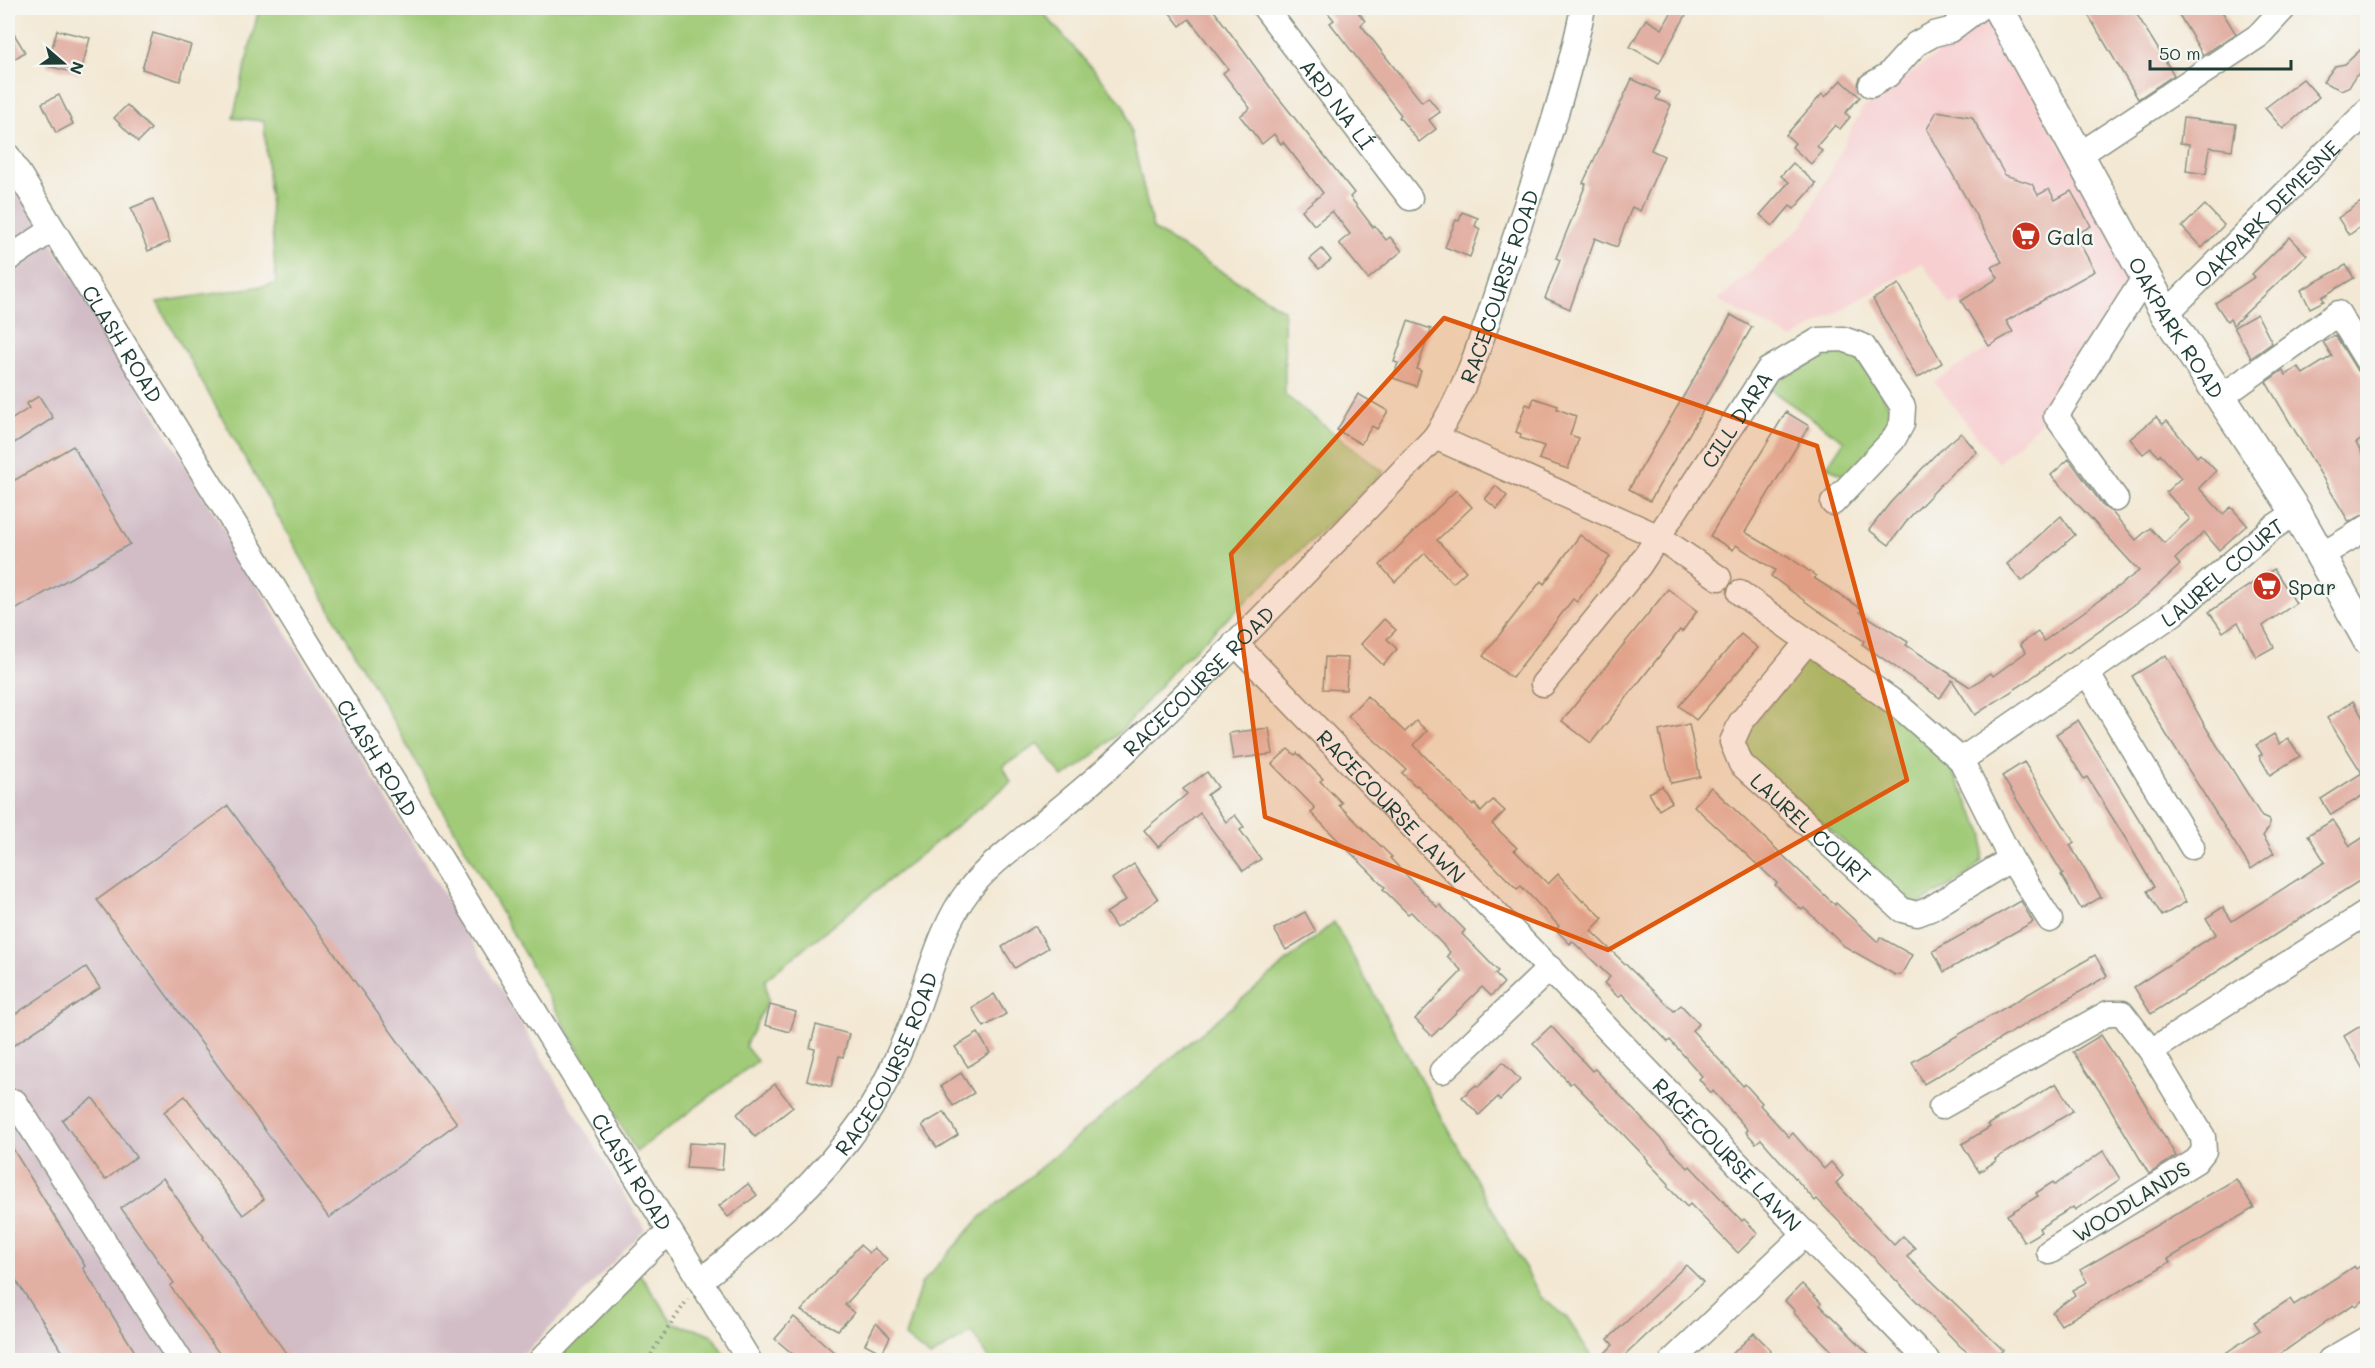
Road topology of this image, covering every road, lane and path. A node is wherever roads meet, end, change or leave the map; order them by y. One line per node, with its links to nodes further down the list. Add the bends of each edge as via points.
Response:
1 (1265, 8): 10 (street, ARD NA LÍ)
2 (1583, 8): 17 (street, RACECOURSE ROAD, via 1557,108 1484,331 1457,401)
3 (1979, 8): 6 (street, via 1950,30 1916,44 1888,75)
4 (1998, 8): 8 (main road, OAKPARK ROAD)
5 (2284, 8): 8 (street, via 2258,36)
6 (1871, 85)
7 (2367, 110): 14 (street, OAKPARK DEMESNE)
8 (2079, 155): 13 (main road, OAKPARK ROAD)
9 (8, 156): 11 (street, CLASH ROAD)
10 (1410, 198)
11 (52, 230): 12 (street); 41 (street, CLASH ROAD)
12 (8, 259)
13 (2146, 275): 14 (main road, OAKPARK ROAD); 18 (street, via 2056,416)
14 (2166, 314): 16 (main road, OAKPARK ROAD)
15 (2367, 362): 16 (street, via 2338,313)
16 (2220, 398): 20 (main road, OAKPARK ROAD)
17 (1436, 437): 22 (street); 28 (street, RACECOURSE ROAD)
18 (2116, 499)
19 (1833, 503): 22 (street, CILL DARA, via 1893,440 1902,424 1903,407 1863,346 1843,339 1819,340 1768,370)
20 (2296, 512): 23 (main road, OAKPARK ROAD); 29 (street, LAUREL COURT, via 2174,613)
21 (2367, 526): 23 (street)
22 (1657, 536): 24 (street); 30 (street, via 1639,566)
23 (2320, 556): 26 (main road, OAKPARK ROAD)
24 (1719, 578)
25 (1740, 593): 27 (street)
26 (2367, 640)
27 (1808, 641): 31 (street, via 1898,705); 33 (street, LAUREL COURT, via 1741,722 1732,742 1741,764 1902,910 1917,914 1930,909)
28 (1235, 643): 36 (street, RACECOURSE LAWN); 44 (street, RACECOURSE ROAD, via 1124,754 971,887 943,937 911,1026 866,1115 838,1153 788,1207)
29 (2089, 671): 31 (street, LAUREL COURT); 32 (street)
30 (1543, 684)
31 (1961, 760): 33 (street)
32 (2192, 847)
33 (2011, 859): 35 (street)
34 (2367, 912): 37 (street)
35 (2050, 920)
36 (1550, 968): 38 (street); 42 (street, RACECOURSE LAWN)
37 (2151, 1051): 40 (street, WOODLANDS, via 2128,1018 2122,1013 2108,1013); 43 (street, WOODLANDS, via 2203,1137 2204,1151 2196,1161)
38 (1442, 1071)
39 (15, 1102): 46 (street)
40 (1941, 1107)
41 (670, 1233): 44 (street, CLASH ROAD); 47 (street, via 652,1246)
42 (1806, 1233): 50 (street, RACECOURSE LAWN); 51 (street, RACECOURSE LAWN)
43 (2049, 1252)
44 (700, 1281): 48 (path); 49 (street, CLASH ROAD)
45 (2367, 1338): 52 (street)
46 (180, 1360)
47 (541, 1360)
48 (649, 1360)
49 (749, 1360)
50 (1673, 1360)
51 (1927, 1360)
52 (2330, 1360)

